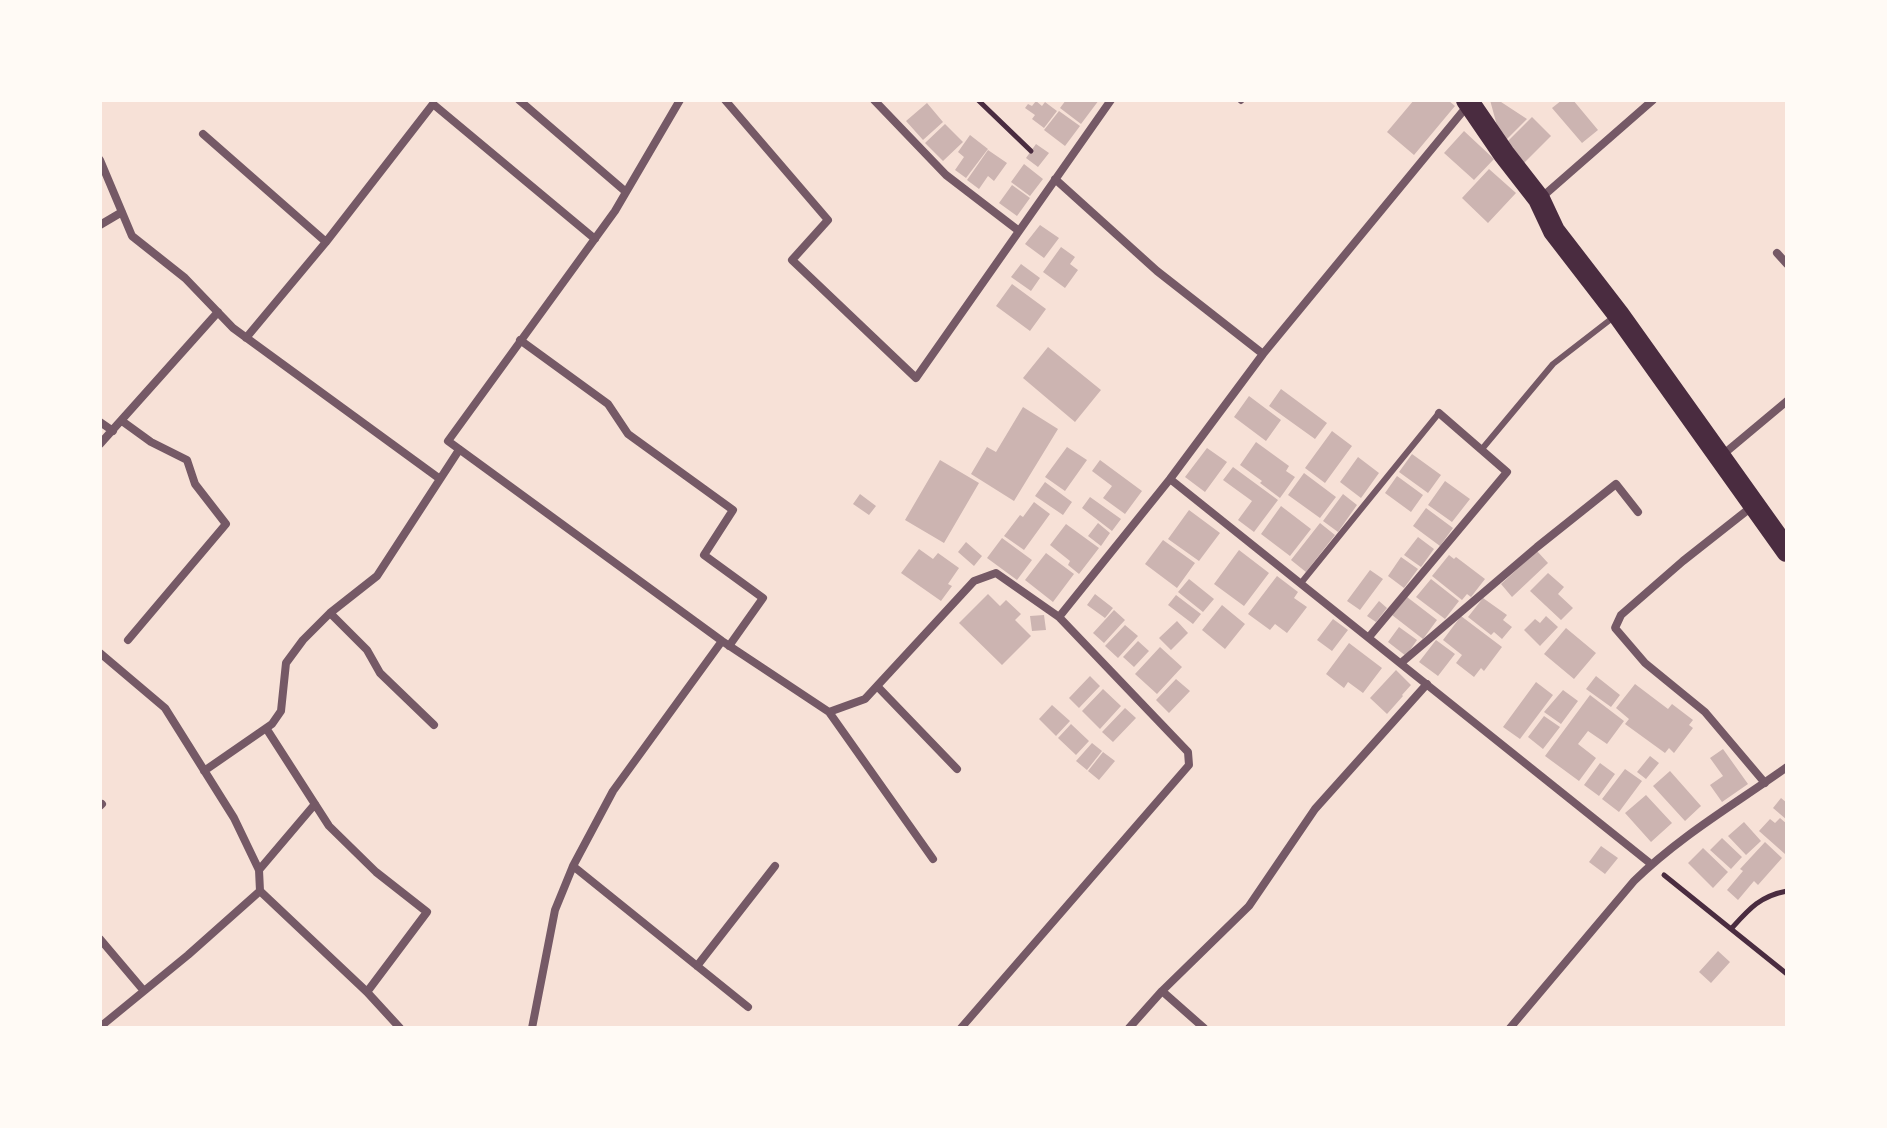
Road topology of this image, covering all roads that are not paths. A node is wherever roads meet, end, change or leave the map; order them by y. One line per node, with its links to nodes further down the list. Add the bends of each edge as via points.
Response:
1 (519, 100): 11 (street)
2 (680, 100): 11 (street)
3 (725, 100): 15 (street, via 828,220 792,260 916,378)
4 (874, 100): 15 (street, via 946,175)
5 (1111, 100): 10 (street)
6 (1653, 100): 12 (street)
7 (1470, 101): 12 (highway); 24 (street)
8 (203, 134): 17 (street)
9 (100, 160): 13 (street)
10 (1055, 179): 15 (street); 24 (street, via 1157,271)
11 (626, 192): 16 (street)
12 (1539, 199): 21 (highway, via 1554,231)
13 (122, 212): 14 (street); 20 (street, via 132,236)
14 (100, 225)
15 (1019, 231)
16 (595, 239): 17 (street, via 433,104); 23 (street)
17 (326, 242): 22 (street)
18 (1777, 253): 19 (street)
19 (1787, 264)
20 (218, 312): 22 (street); 27 (street)
21 (1618, 314): 31 (lane, via 1553,364); 33 (highway)
22 (246, 338): 34 (street)
23 (520, 340): 32 (street, via 448,441); 44 (street, via 608,404 628,434 733,510 704,555 763,598)
24 (1263, 354): 35 (street)
25 (1787, 401): 33 (street)
26 (1439, 413): 31 (street); 39 (lane)
27 (122, 421): 29 (street); 43 (street, via 187,460 195,484 226,524)
28 (100, 422): 29 (street)
29 (113, 431): 30 (street)
30 (100, 444)
31 (1482, 449): 42 (street, via 1507,472)
32 (459, 450): 34 (street); 44 (street)
33 (1720, 457): 36 (highway)
34 (440, 479): 40 (street, via 377,576)
35 (1170, 479): 39 (street); 41 (street)
36 (1754, 505): 38 (highway); 55 (street, via 1621,615 1615,628 1645,663 1705,712)
37 (1638, 512): 46 (street, via 1616,484)
38 (1787, 551)
39 (1301, 583): 42 (street)
40 (330, 613): 50 (street, via 367,650 380,673); 51 (street, via 286,663 281,711)
41 (1059, 617): 48 (street, via 996,573 974,581); 72 (street, via 1188,752 1189,765)
42 (1369, 637): 46 (street)
43 (128, 640)
44 (726, 644): 49 (street); 59 (street, via 613,791)
45 (100, 653): 54 (street, via 165,708)
46 (1401, 663): 47 (street)
47 (1427, 684): 58 (street); 66 (street, via 1315,809 1249,906)
48 (877, 686): 49 (street, via 865,699); 53 (street)
49 (829, 712): 57 (street)
50 (434, 725)
51 (266, 728): 54 (street); 56 (street)
52 (1787, 767): 55 (street)
53 (957, 769)
54 (204, 771): 61 (street)
55 (1765, 783): 58 (street)
56 (315, 804): 61 (street); 67 (street, via 329,826 376,872 427,912)
57 (933, 859)
58 (1651, 864): 75 (street)
59 (573, 866): 64 (street); 71 (street, via 555,910)
60 (775, 866): 64 (street)
61 (259, 870): 62 (street)
62 (260, 891): 65 (street); 67 (street)
63 (100, 939): 65 (street)
64 (697, 966): 68 (street)
65 (144, 991): 69 (street)
66 (1162, 991): 73 (street); 74 (street)
67 (367, 992): 70 (street)
68 (748, 1007)
69 (100, 1027)
70 (400, 1028)
71 (532, 1028)
72 (961, 1028)
73 (1129, 1028)
74 (1204, 1028)
75 (1510, 1028)

